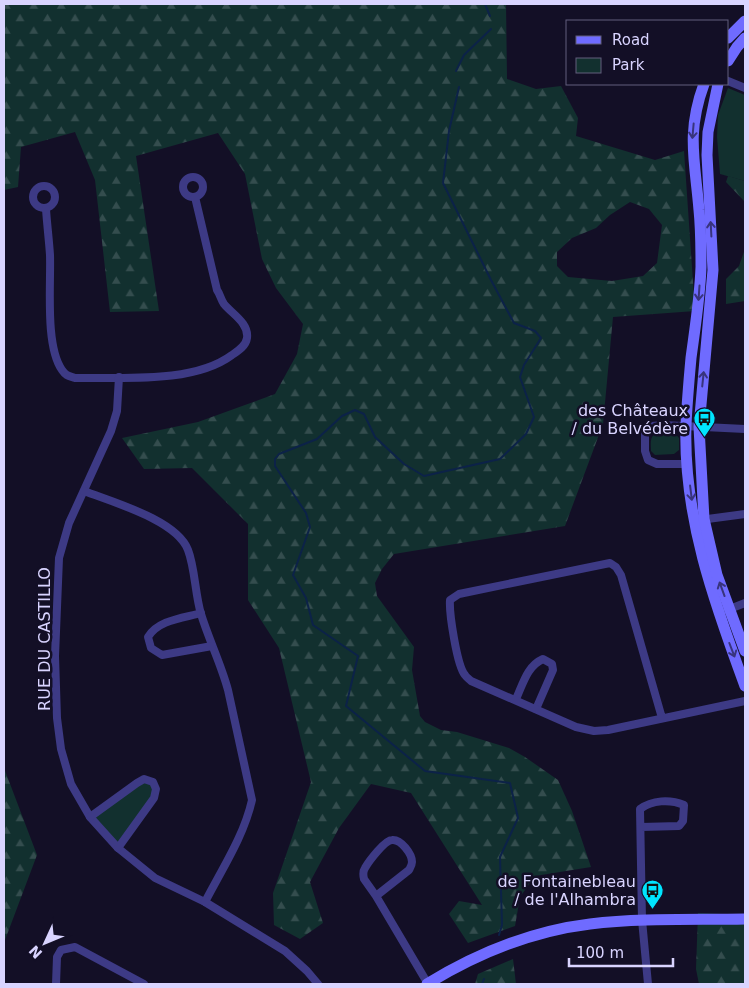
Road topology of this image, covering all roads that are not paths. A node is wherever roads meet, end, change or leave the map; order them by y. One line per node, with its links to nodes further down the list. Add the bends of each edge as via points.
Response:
1 (745, 21): 2 (street)
2 (729, 37)
3 (745, 38): 4 (street)
4 (729, 59)
5 (729, 81): 8 (street)
6 (704, 85): 12 (street, one-way to 12, via 692,134 700,268)
7 (718, 85): 13 (street, one-way to 7, via 713,270 708,132)
8 (745, 88)
9 (196, 197): 11 (street, via 217,290 246,329 247,339 241,349 210,367 177,376)
10 (46, 209): 11 (street, via 51,332 61,369 67,376 75,378)
11 (119, 377): 16 (street, RUE DU CASTILLO, via 111,431)
12 (686, 427): 13 (street); 15 (street); 15 (street, via 652,426 645,432 645,451 648,460 657,464)
13 (699, 427): 14 (street); 18 (street)
14 (745, 429)
15 (688, 464): 18 (street, one-way to 18)
16 (84, 491): 21 (street, via 156,519 180,538 188,550); 29 (street, RUE DU CASTILLO, via 69,523 59,558 55,656 61,749 71,784)
17 (745, 514): 18 (street)
18 (699, 520): 20 (street, via 717,575)
19 (745, 603): 20 (street)
20 (724, 611): 23 (street); 24 (street, one-way to 24)
21 (201, 613): 22 (street); 22 (street, via 153,629 148,637 151,648 162,655)
22 (212, 646): 33 (street, via 225,681 252,800 240,836)
23 (745, 651)
24 (745, 686)
25 (516, 699): 27 (street); 27 (street, via 535,663 543,660 552,664 553,670); 28 (street, via 464,674 459,662 450,600 459,594 610,563 621,575)
26 (745, 701): 28 (street)
27 (536, 709): 28 (street, via 576,727 594,730)
28 (662, 718)
29 (90, 817): 31 (street, RUE DU CASTILLO); 31 (street, via 137,783 144,780 153,782 156,789 154,798)
30 (641, 827): 30 (street, via 679,826 683,821 684,805 674,800 646,804 640,809); 35 (street)
31 (118, 848): 33 (street, RUE DU CASTILLO, via 155,878)
32 (376, 896): 32 (street, via 411,865 409,854 397,840 384,843 363,873); 39 (street)
33 (204, 902): 38 (street, RUE DU CASTILLO, via 286,950)
34 (745, 919): 35 (street)
35 (642, 920): 39 (street, via 549,931 504,946); 40 (street)
36 (56, 984): 37 (street, via 57,957 61,950 75,946)
37 (144, 984)
38 (318, 984)
39 (428, 984)
40 (648, 984)

